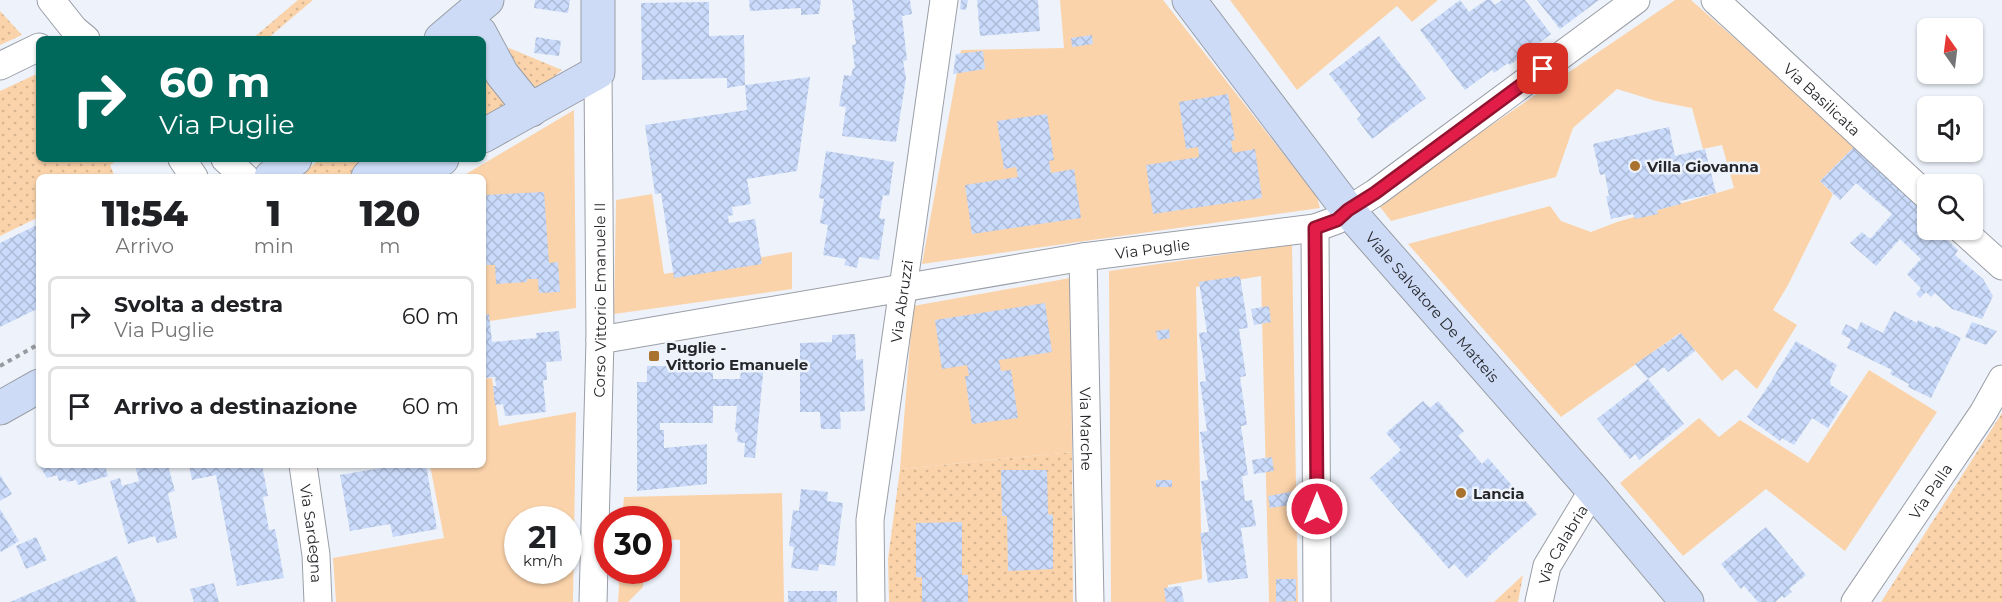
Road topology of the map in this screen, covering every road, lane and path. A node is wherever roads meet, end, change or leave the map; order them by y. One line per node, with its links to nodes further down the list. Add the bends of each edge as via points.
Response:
1 (51, 0): 9 (street)
2 (487, 0): 10 (street)
3 (492, 0): 11 (street)
4 (598, 0): 15 (street, Corso Vittorio Emanuele II)
5 (944, 0): 32 (street, Via Abruzzi)
6 (1189, 0): 27 (street, Viale Salvatore De Matteis)
7 (1636, 0): 27 (street, Via Puglie)
8 (1715, 0): 26 (street, Via Basilicata)
9 (71, 36)
10 (445, 36)
11 (478, 36)
12 (36, 48): 14 (street)
13 (486, 49): 16 (street)
14 (0, 66)
15 (598, 72): 16 (street); 33 (street, Corso Vittorio Emanuele II)
16 (531, 110): 17 (street)
17 (486, 134)
18 (228, 162): 22 (street)
19 (291, 162): 23 (street)
20 (383, 162): 24 (street)
21 (437, 162): 25 (street)
22 (242, 174)
23 (275, 174)
24 (371, 174)
25 (415, 174)
26 (1917, 187)
27 (1348, 210): 28 (street, Via Puglie, via 1337,220); 40 (street, Viale Salvatore De Matteis)
28 (1315, 228): 30 (street, Via Puglie); 45 (street)
29 (1973, 240): 31 (street)
30 (1083, 257): 32 (street, Via Puglie); 44 (street, Via Marche)
31 (2002, 266)
32 (902, 288): 33 (street, Via Puglie); 43 (street, Via Abruzzi, via 870,520)
33 (600, 340): 42 (street, Corso Vittorio Emanuele II)
34 (36, 346): 35 (path)
35 (0, 366)
36 (2002, 378): 48 (street, Via Palla, via 1983,413)
37 (36, 388): 38 (street)
38 (0, 408)
39 (303, 468): 41 (street, Via Sardegna, via 316,555)
40 (1593, 490): 46 (street, Via Calabria, via 1547,566); 47 (street, Viale Salvatore De Matteis)
41 (318, 602)
42 (593, 602)
43 (871, 602)
44 (1090, 602)
45 (1317, 602)
46 (1539, 602)
47 (1687, 602)
48 (1855, 602)

